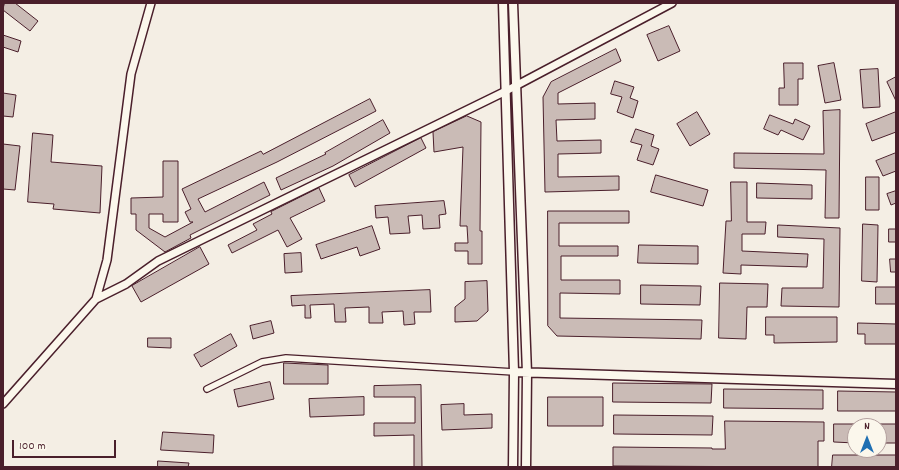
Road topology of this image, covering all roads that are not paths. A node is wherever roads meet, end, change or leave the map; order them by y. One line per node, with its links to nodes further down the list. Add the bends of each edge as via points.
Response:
1 (151, 3): 7 (street, via 131,74 107,260)
2 (504, 3): 6 (main road)
3 (513, 3): 5 (main road)
4 (672, 3): 5 (street)
5 (516, 85): 6 (street); 9 (main road)
6 (506, 91): 7 (street, via 158,261 126,284); 8 (main road)
7 (96, 299): 12 (street)
8 (514, 372): 9 (main road); 11 (street, via 286,358 262,362); 13 (main road)
9 (527, 373): 10 (main road); 14 (main road)
10 (896, 384)
11 (207, 389)
12 (3, 404)
13 (513, 467)
14 (526, 467)

